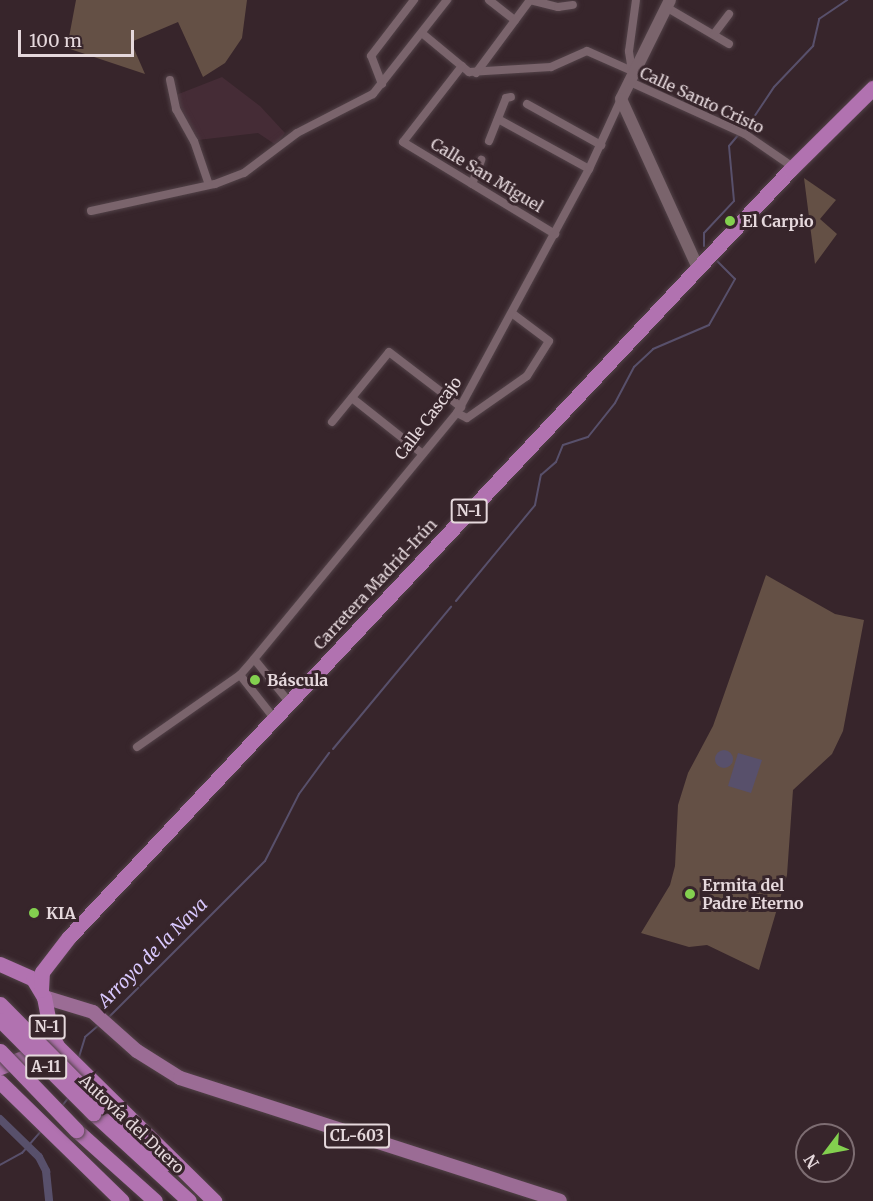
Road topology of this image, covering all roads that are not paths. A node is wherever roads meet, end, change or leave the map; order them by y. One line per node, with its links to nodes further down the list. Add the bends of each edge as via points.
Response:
1 (414, 0): 14 (street, via 371,56)
2 (447, 0): 11 (street)
3 (489, 0): 10 (street)
4 (530, 0): 6 (street); 10 (street)
5 (636, 0): 18 (street)
6 (561, 3): 7 (street)
7 (573, 4)
8 (668, 4): 12 (street); 18 (main road, Calle Cascajo)
9 (729, 14): 12 (street)
10 (515, 20): 17 (street)
11 (423, 34): 15 (street); 16 (street)
12 (714, 34): 13 (street)
13 (729, 44)
14 (373, 65): 16 (street); 20 (street)
15 (462, 66): 17 (street); 31 (street, Calle San Miguel, via 403,142)
16 (394, 70): 20 (street)
17 (476, 73): 18 (street, Calle Santo Cristo, via 551,67 588,51)
18 (630, 76): 23 (main road, Calle Cascajo); 29 (street, Calle Santo Cristo, via 745,134)
19 (170, 80): 32 (street, via 176,109 194,141)
20 (382, 84): 32 (street, via 366,99 297,133 244,173)
21 (873, 88): 29 (highway, Carretera Madrid-Irún / N-1)
22 (511, 97): 25 (street, via 506,98)
23 (621, 99): 27 (street, Calle Cascajo); 35 (main road)
24 (527, 104): 27 (street)
25 (498, 119): 26 (street); 30 (street)
26 (489, 141)
27 (601, 145): 30 (street, Calle Cascajo)
28 (482, 160): 31 (street)
29 (793, 166): 35 (highway, Carretera Madrid-Irún / N-1)
30 (589, 169): 34 (street, Calle Cascajo)
31 (472, 184): 34 (street, Calle San Miguel)
32 (209, 185): 33 (street)
33 (91, 210)
34 (555, 234): 36 (street, Calle Cascajo)
35 (698, 268): 43 (highway, Carretera Madrid-Irún / N-1)
36 (513, 314): 38 (street, Calle Cascajo); 38 (street, via 549,341 527,376 467,418)
37 (352, 398): 38 (street, via 389,352); 39 (street); 40 (street)
38 (459, 410): 40 (street, Calle Cascajo)
39 (332, 422)
40 (423, 454): 41 (street, Calle Cascajo)
41 (254, 659): 42 (street, Calle Cascajo); 43 (street)
42 (240, 675): 44 (street); 45 (street, Calle Cascajo)
43 (289, 702): 44 (highway, Carretera Madrid-Irún / N-1)
44 (274, 718): 46 (highway, Carretera Madrid-Irún / N-1)
45 (137, 747)
46 (56, 952): 48 (highway, Carretera Madrid-Irún / N-1); 49 (highway, Carretera Madrid-Irún / N-1, via 42,972)
47 (0, 964): 48 (highway)
48 (22, 971): 49 (highway)
49 (43, 993): 51 (main road, CL-603); 53 (highway, N-1)
50 (0, 1004): 57 (highway, bridge)
51 (74, 1005): 53 (main road, via 59,1009); 65 (main road, CL-603, via 93,1012 143,1056 180,1078)
52 (0, 1020): 57 (highway, Autovía del Duero / A-11, bridge)
53 (47, 1022): 55 (highway, N-1, via 30,1055); 64 (highway, via 67,1056)
54 (0, 1051): 58 (highway, A-11, bridge)
55 (0, 1066): 58 (highway)
56 (0, 1082): 58 (highway, via 27,1110)
57 (97, 1110): 62 (highway, Autovía del Duero / A-11); 63 (highway)
58 (67, 1134): 59 (highway); 60 (highway); 61 (highway, A-11)
59 (122, 1201)
60 (140, 1201)
61 (155, 1201)
62 (189, 1201)
63 (209, 1201)
64 (214, 1201)
65 (560, 1201)

